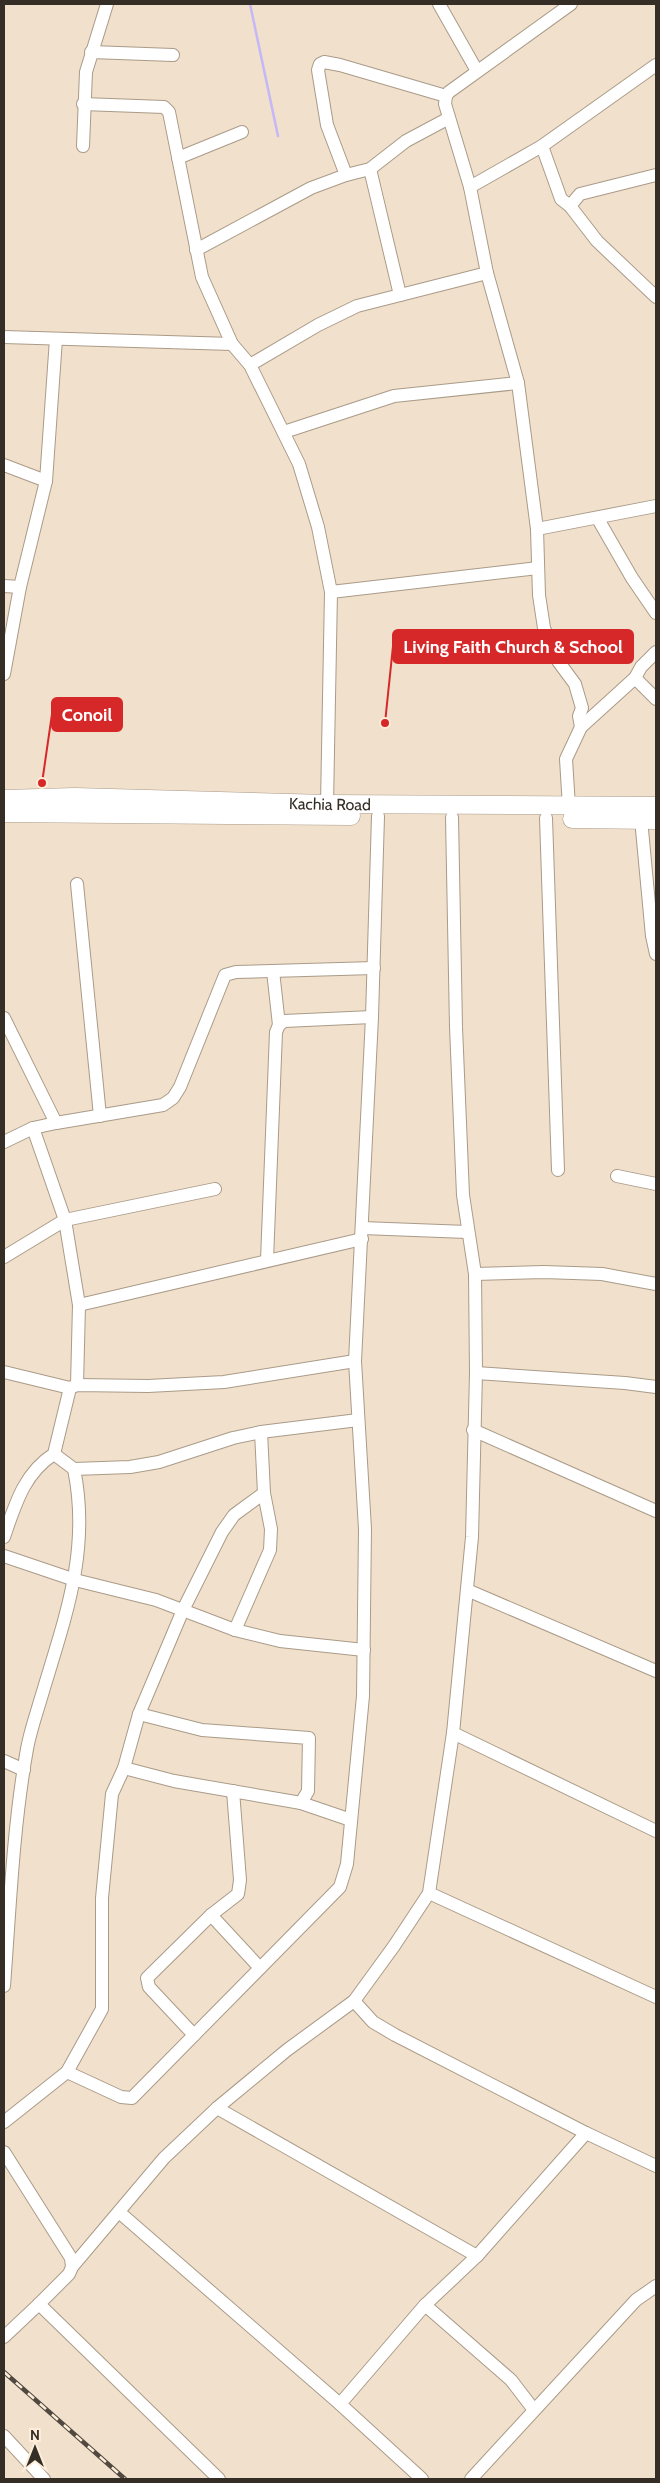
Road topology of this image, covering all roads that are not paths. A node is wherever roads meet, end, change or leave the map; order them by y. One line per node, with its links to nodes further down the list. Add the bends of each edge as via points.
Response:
1 (107, 4): 4 (street)
2 (439, 4): 7 (street)
3 (571, 4): 7 (street)
4 (92, 52): 5 (street); 9 (street, via 86,72)
5 (174, 55)
6 (656, 65): 13 (street)
7 (477, 71): 8 (street)
8 (446, 96): 10 (street); 16 (street, via 340,65 320,64 318,70 326,125)
9 (83, 104): 12 (street); 14 (street, via 164,107 171,117)
10 (449, 118): 15 (street, via 406,141); 18 (street)
11 (242, 132): 14 (street)
12 (83, 146)
13 (542, 146): 18 (street); 19 (street, via 561,199)
14 (178, 158): 20 (street)
15 (370, 169): 16 (street); 22 (street)
16 (346, 175): 20 (street, via 311,188)
17 (656, 175): 19 (street, via 580,194)
18 (470, 187): 21 (street)
19 (570, 206): 23 (street, via 598,241)
20 (196, 250): 26 (street, via 202,277)
21 (487, 273): 22 (street); 28 (street)
22 (400, 295): 27 (street, via 357,306)
23 (656, 297)
24 (4, 337): 25 (street)
25 (56, 339): 26 (street); 31 (street)
26 (232, 344): 27 (street)
27 (250, 365): 29 (street)
28 (518, 382): 29 (street, via 394,396); 34 (street)
29 (284, 432): 38 (street, via 299,464 315,518)
30 (4, 465): 31 (street)
31 (46, 480): 37 (street)
32 (656, 506): 33 (street)
33 (598, 519): 34 (street); 39 (street)
34 (537, 529): 35 (street)
35 (538, 568): 38 (street); 44 (street, via 544,628 558,661 575,684 582,708)
36 (4, 586): 37 (street)
37 (20, 587): 41 (street)
38 (331, 592): 46 (street)
39 (656, 613)
40 (656, 652): 42 (street)
41 (4, 674)
42 (635, 678): 43 (street); 44 (street)
43 (656, 699)
44 (581, 727): 47 (street, via 566,759)
45 (4, 799): 46 (highway, Kachia Road, via 76,797)
46 (327, 804): 47 (highway, Kachia Road)
47 (569, 806): 48 (highway, Kachia Road)
48 (656, 806)
49 (4, 813): 50 (highway, Kachia Road)
50 (378, 816): 51 (highway, Kachia Road); 56 (street)
51 (452, 817): 52 (highway, Kachia Road); 70 (street, via 456,1027)
52 (546, 818): 53 (highway, Kachia Road); 65 (street)
53 (649, 819): 55 (street, via 652,936)
54 (77, 884): 61 (street)
55 (656, 954)
56 (374, 968): 57 (street); 58 (street)
57 (272, 971): 60 (street); 61 (street, via 225,975 174,1098 163,1105)
58 (372, 1017): 60 (street, via 284,1021); 71 (street)
59 (4, 1018): 62 (street)
60 (279, 1025): 73 (street, via 276,1032)
61 (100, 1116): 62 (street)
62 (56, 1123): 63 (street)
63 (33, 1128): 64 (street); 69 (street)
64 (4, 1142)
65 (558, 1170)
66 (617, 1176): 67 (street)
67 (656, 1184)
68 (215, 1189): 69 (street)
69 (65, 1220): 72 (street); 76 (street)
70 (467, 1232): 71 (street); 74 (street)
71 (362, 1234): 73 (street); 77 (street)
72 (4, 1257)
73 (267, 1260): 76 (street)
74 (475, 1274): 75 (street, via 602,1274); 79 (street)
75 (656, 1284)
76 (80, 1305): 80 (street)
77 (355, 1361): 80 (street, via 224,1382); 82 (street)
78 (4, 1372): 80 (street)
79 (476, 1373): 81 (street); 83 (street)
80 (73, 1386): 85 (street)
81 (656, 1387)
82 (358, 1420): 84 (street); 95 (street, via 365,1529)
83 (473, 1430): 88 (street); 92 (street, via 472,1537)
84 (260, 1432): 86 (street, via 159,1462 130,1467); 87 (street)
85 (54, 1454): 86 (street); 89 (street, via 43,1461 20,1492)
86 (74, 1469): 91 (street, via 81,1521)
87 (264, 1493): 93 (street, via 234,1515 222,1532); 94 (street, via 271,1529 270,1550)
88 (656, 1511)
89 (4, 1538)
90 (4, 1556): 91 (street)
91 (75, 1580): 93 (street); 101 (street, via 27,1746)
92 (467, 1590): 96 (street); 98 (street)
93 (183, 1610): 94 (street); 97 (street)
94 (235, 1630): 95 (street, via 280,1641)
95 (364, 1650): 104 (street, via 363,1696)
96 (656, 1671)
97 (139, 1714): 100 (street); 103 (street, via 202,1730 309,1738 308,1791)
98 (453, 1733): 105 (street); 108 (street)
99 (4, 1762): 101 (street)
100 (124, 1768): 102 (street); 115 (street, via 112,1794 102,1898 103,2004)
101 (24, 1770): 106 (street)
102 (233, 1791): 103 (street); 109 (street, via 240,1880 238,1894)
103 (301, 1803): 104 (street)
104 (351, 1820): 110 (street, via 347,1864 340,1887)
105 (656, 1831)
106 (15, 1835): 107 (street); 111 (street)
107 (4, 1843)
108 (428, 1893): 112 (street); 113 (street)
109 (210, 1915): 110 (street); 114 (street, via 147,1978 150,1987)
110 (260, 1968): 114 (street)
111 (4, 1986)
112 (656, 1997)
113 (354, 2001): 116 (street, via 287,2050); 118 (street, via 373,2022)
114 (194, 2035): 115 (street, via 129,2099)
115 (67, 2072): 117 (street)
116 (217, 2108): 121 (street, via 164,2158); 122 (street)
117 (4, 2122)
118 (586, 2134): 120 (street); 122 (street)
119 (4, 2152): 123 (street, via 70,2258)
120 (656, 2166)
121 (119, 2212): 123 (street); 128 (street)
122 (478, 2256): 126 (street)
123 (72, 2267): 125 (street, via 69,2274)
124 (656, 2286): 129 (street, via 636,2300)
125 (38, 2304): 127 (street); 132 (street)
126 (425, 2305): 128 (street); 129 (street, via 511,2380)
127 (4, 2337)
128 (340, 2404): 133 (street)
129 (534, 2410): 134 (street)
130 (4, 2436): 131 (street)
131 (44, 2479)
132 (219, 2479)
133 (422, 2479)
134 (471, 2479)

